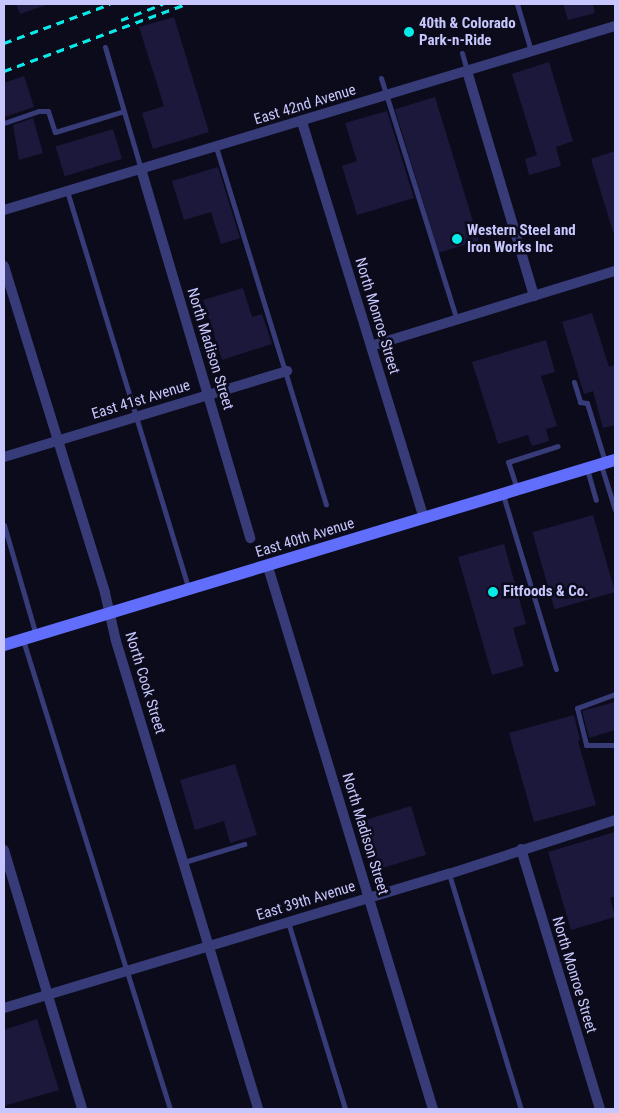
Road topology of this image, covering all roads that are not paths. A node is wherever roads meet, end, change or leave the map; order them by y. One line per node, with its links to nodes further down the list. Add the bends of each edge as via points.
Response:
1 (517, 4): 4 (lane)
2 (615, 26): 4 (street, East 42nd Avenue)
3 (105, 47): 9 (lane)
4 (532, 51): 6 (street, East 42nd Avenue)
5 (462, 53): 6 (lane)
6 (468, 71): 8 (street, East 42nd Avenue); 18 (street)
7 (381, 78): 8 (lane)
8 (386, 96): 10 (street, East 42nd Avenue); 19 (lane)
9 (124, 111): 11 (lane, via 55,132 48,111); 13 (lane)
10 (302, 122): 12 (street, East 42nd Avenue); 20 (street, North Monroe Street)
11 (4, 123)
12 (216, 147): 13 (street, East 42nd Avenue); 21 (lane)
13 (141, 169): 14 (street, East 42nd Avenue); 23 (street, North Madison Street)
14 (67, 191): 15 (street, East 42nd Avenue); 24 (lane)
15 (4, 210)
16 (4, 266): 25 (street, North Cook Street)
17 (615, 272): 18 (street)
18 (534, 296): 19 (street)
19 (457, 320): 20 (street)
20 (370, 346): 35 (street, North Monroe Street)
21 (287, 371): 23 (street, East 41st Avenue); 33 (lane)
22 (574, 382): 28 (lane, via 580,402 587,403)
23 (208, 395): 24 (street, East 41st Avenue); 37 (street, North Madison Street)
24 (136, 417): 25 (street, East 41st Avenue); 39 (lane)
25 (58, 440): 27 (street, East 41st Avenue); 40 (street, North Cook Street)
26 (558, 446): 30 (lane, via 508,462)
27 (4, 456)
28 (607, 462): 29 (street, East 40th Avenue); 34 (lane)
29 (587, 468): 30 (street, East 40th Avenue); 32 (lane)
30 (518, 490): 31 (street, East 40th Avenue)
31 (503, 494): 35 (street, East 40th Avenue); 44 (lane)
32 (596, 500)
33 (326, 504)
34 (615, 510)
35 (424, 518): 38 (street, East 40th Avenue)
36 (4, 525): 41 (lane)
37 (250, 538)
38 (268, 567): 39 (street, East 40th Avenue); 53 (street, North Madison Street)
39 (189, 591): 40 (street, East 40th Avenue)
40 (110, 615): 41 (street, East 40th Avenue); 51 (street, North Cook Street)
41 (36, 635): 42 (street, East 40th Avenue)
42 (23, 639): 43 (street, East 40th Avenue); 56 (lane)
43 (4, 645)
44 (556, 669)
45 (615, 694): 46 (lane, via 577,708 586,745)
46 (615, 745)
47 (615, 820): 49 (street, East 39th Avenue)
48 (244, 844): 51 (lane)
49 (521, 849): 52 (street, East 39th Avenue); 65 (street, North Monroe Street)
50 (4, 850): 57 (street)
51 (184, 862): 55 (street, North Cook Street)
52 (449, 874): 53 (street, East 39th Avenue); 64 (lane)
53 (369, 898): 54 (street, East 39th Avenue); 63 (street, North Madison Street)
54 (288, 922): 55 (street, East 39th Avenue); 62 (lane)
55 (209, 946): 56 (street, East 39th Avenue); 61 (street, North Cook Street)
56 (127, 971): 57 (street, East 39th Avenue); 60 (lane)
57 (47, 995): 58 (street, East 39th Avenue); 59 (street)
58 (4, 1008)
59 (82, 1109)
60 (170, 1109)
61 (258, 1109)
62 (345, 1109)
63 (433, 1109)
64 (521, 1109)
65 (600, 1109)

